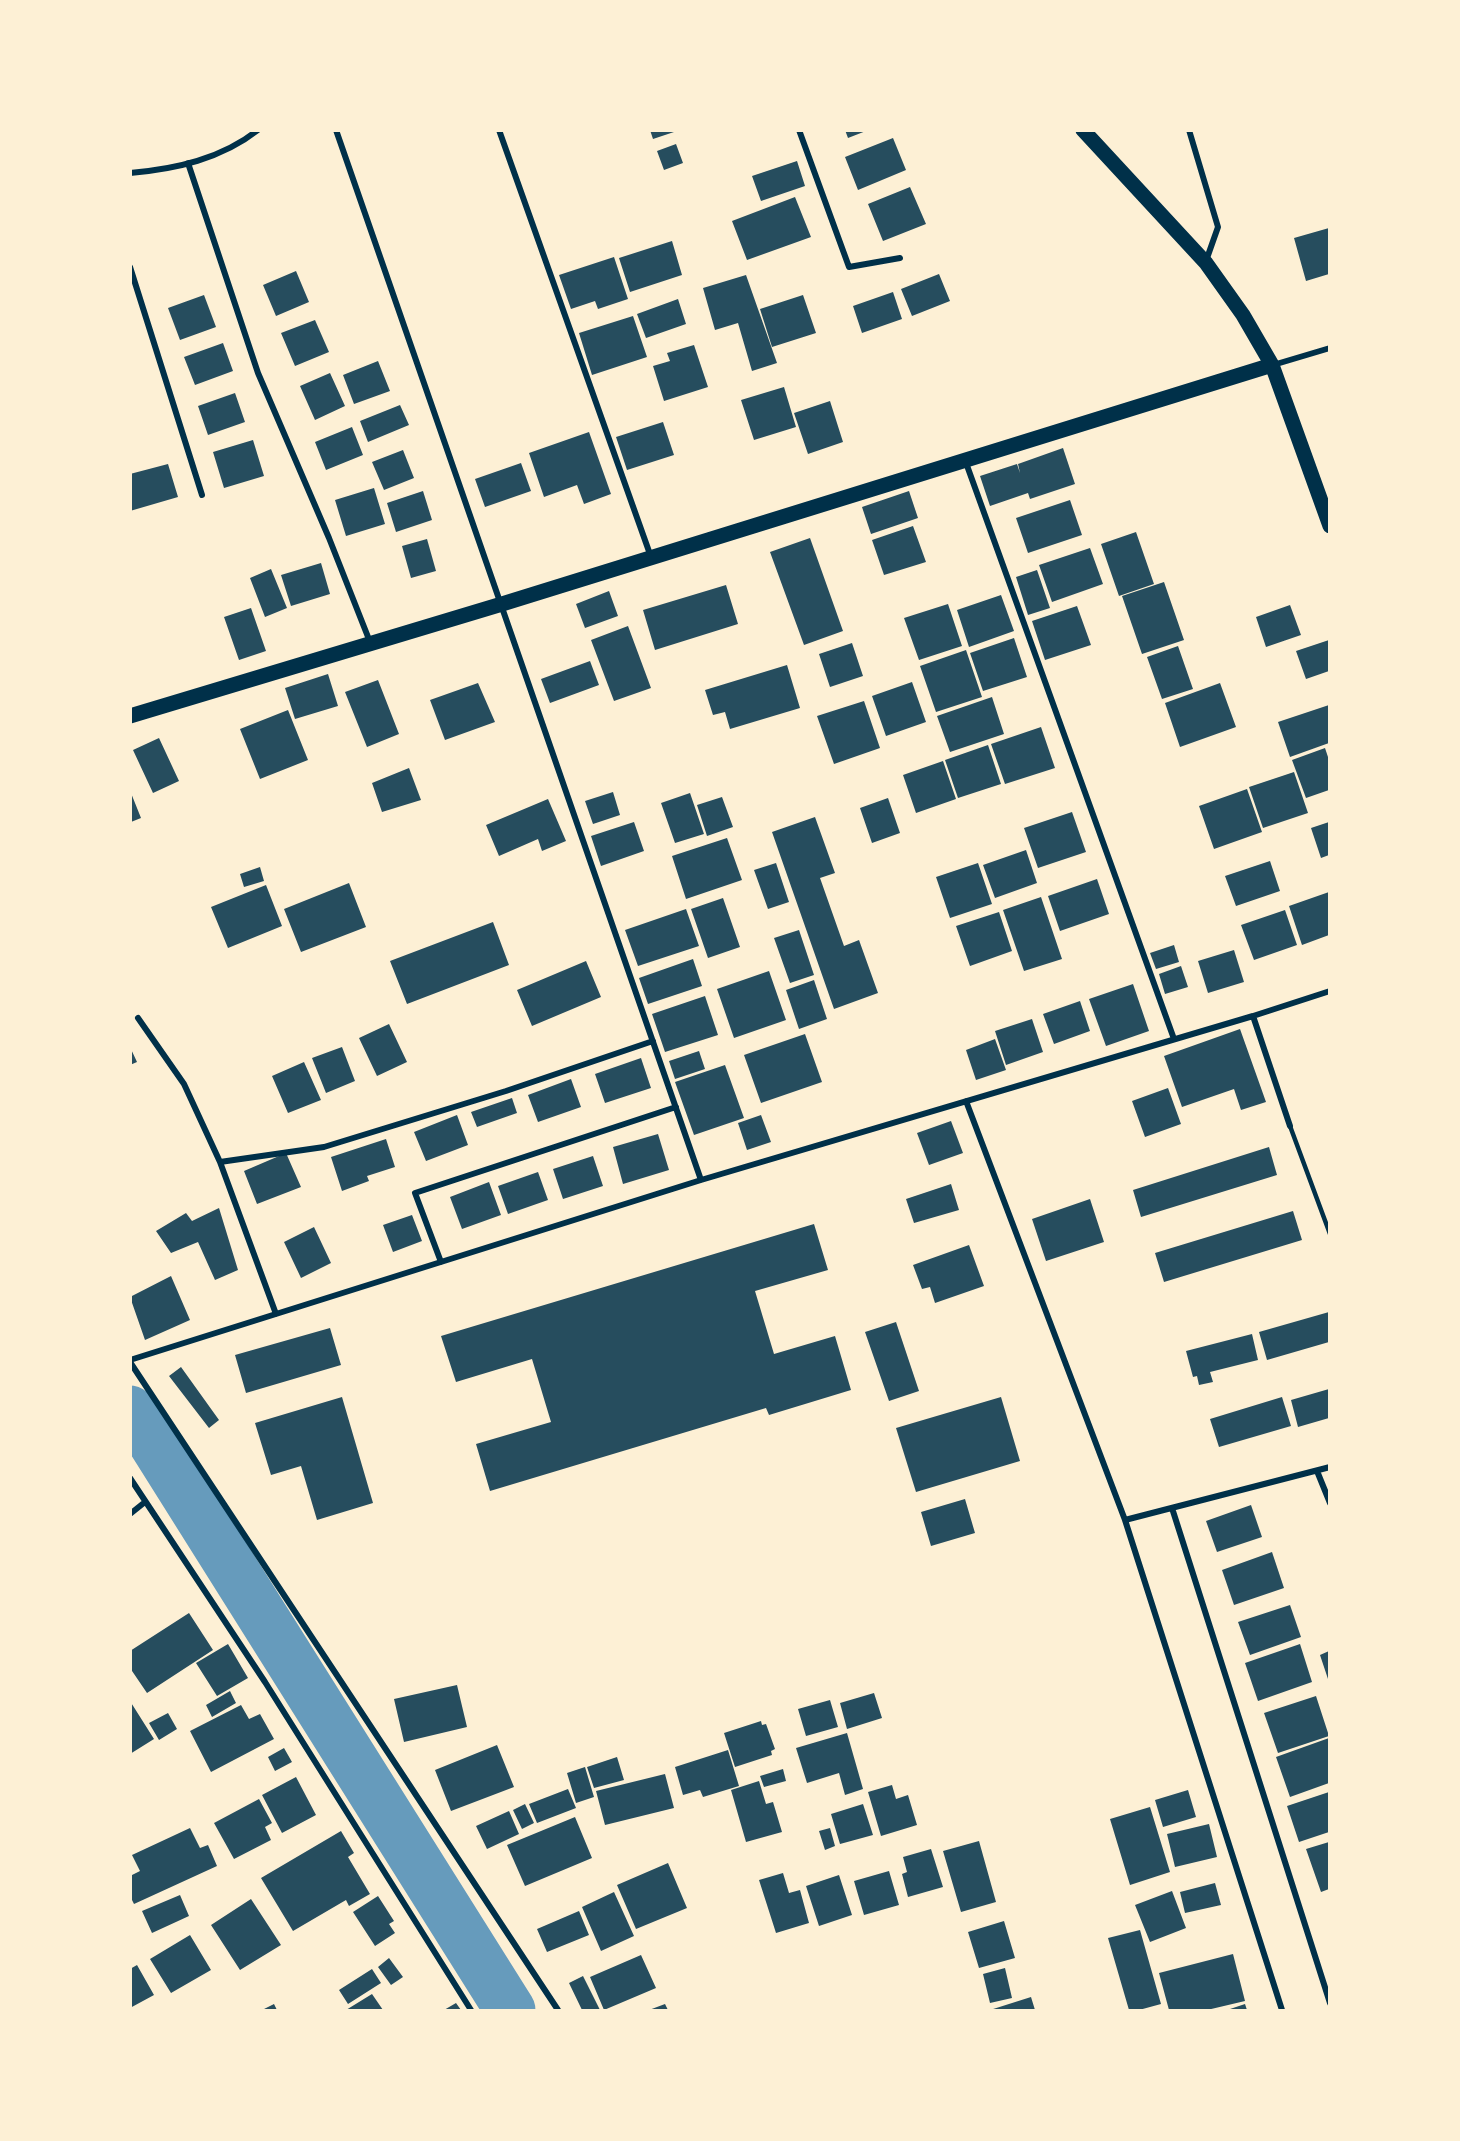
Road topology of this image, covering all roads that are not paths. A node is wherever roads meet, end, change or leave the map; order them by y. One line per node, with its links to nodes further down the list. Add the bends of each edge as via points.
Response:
1 (258, 130): 7 (street, via 219,155)
2 (336, 130): 18 (street)
3 (499, 130): 17 (street)
4 (799, 130): 9 (street, via 849,267)
5 (1083, 130): 10 (main road)
6 (1189, 130): 10 (street, via 1218,227)
7 (188, 163): 8 (street); 19 (street, via 258,374)
8 (130, 173)
9 (900, 258)
10 (1206, 263): 13 (main road)
11 (130, 267): 15 (street)
12 (1329, 348): 13 (street)
13 (1272, 365): 14 (main road); 16 (main road)
14 (964, 459): 17 (main road); 24 (street)
15 (202, 495)
16 (1329, 526)
17 (651, 557): 18 (main road)
18 (502, 604): 19 (main road); 25 (street)
19 (370, 644): 20 (main road)
20 (130, 716)
21 (1329, 991): 22 (street)
22 (1253, 1016): 24 (street); 28 (street)
23 (138, 1018): 29 (street, via 184,1084)
24 (1174, 1039): 26 (street)
25 (653, 1041): 27 (street); 29 (street, via 324,1147)
26 (966, 1101): 30 (street); 42 (street)
27 (676, 1107): 30 (street); 32 (street, via 415,1193)
28 (1290, 1126): 31 (lane)
29 (220, 1162): 33 (street)
30 (701, 1180): 32 (street)
31 (1329, 1234)
32 (441, 1262): 33 (street)
33 (276, 1314): 34 (street)
34 (130, 1361): 45 (street)
35 (1329, 1467): 36 (street)
36 (1317, 1470): 39 (street); 40 (street)
37 (130, 1478): 38 (street)
38 (145, 1502): 41 (street); 44 (street, via 265,1682)
39 (1329, 1503)
40 (1172, 1508): 42 (street); 43 (street)
41 (130, 1514)
42 (1125, 1520): 46 (street)
43 (1329, 2003)
44 (471, 2010)
45 (558, 2010)
46 (1282, 2010)

